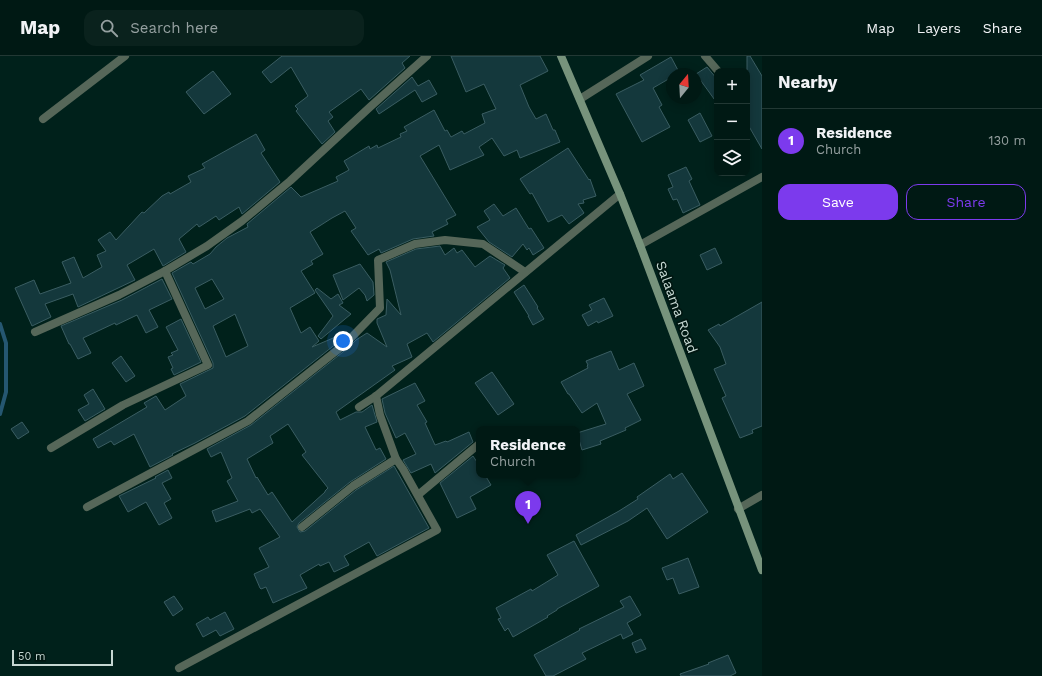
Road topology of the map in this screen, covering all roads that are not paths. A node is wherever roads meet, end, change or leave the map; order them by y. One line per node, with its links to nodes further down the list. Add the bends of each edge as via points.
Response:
1 (125, 56): 8 (street)
2 (427, 56): 12 (street, via 265,203 206,246)
3 (561, 56): 7 (main road, Salaama Road)
4 (648, 56): 7 (street)
5 (705, 56): 6 (street)
6 (715, 68)
7 (580, 99): 10 (main road, Salaama Road)
8 (43, 119)
9 (762, 177): 11 (street)
10 (620, 194): 11 (main road, Salaama Road); 13 (street)
11 (640, 246): 23 (main road, Salaama Road)
12 (165, 271): 14 (street, via 119,295); 18 (street, via 208,365 123,405)
13 (525, 272): 15 (street); 22 (street, via 483,244 445,240 415,244 378,260 380,308 345,344 248,422)
14 (35, 332)
15 (376, 396): 16 (street); 19 (street)
16 (359, 407)
17 (476, 447): 20 (street)
18 (51, 448)
19 (396, 460): 20 (street); 24 (street, via 354,486)
20 (418, 495): 26 (street, via 437,530)
21 (762, 495): 23 (street)
22 (87, 507)
23 (738, 509): 25 (main road, Salaama Road)
24 (302, 527)
25 (762, 570)
26 (179, 668)

